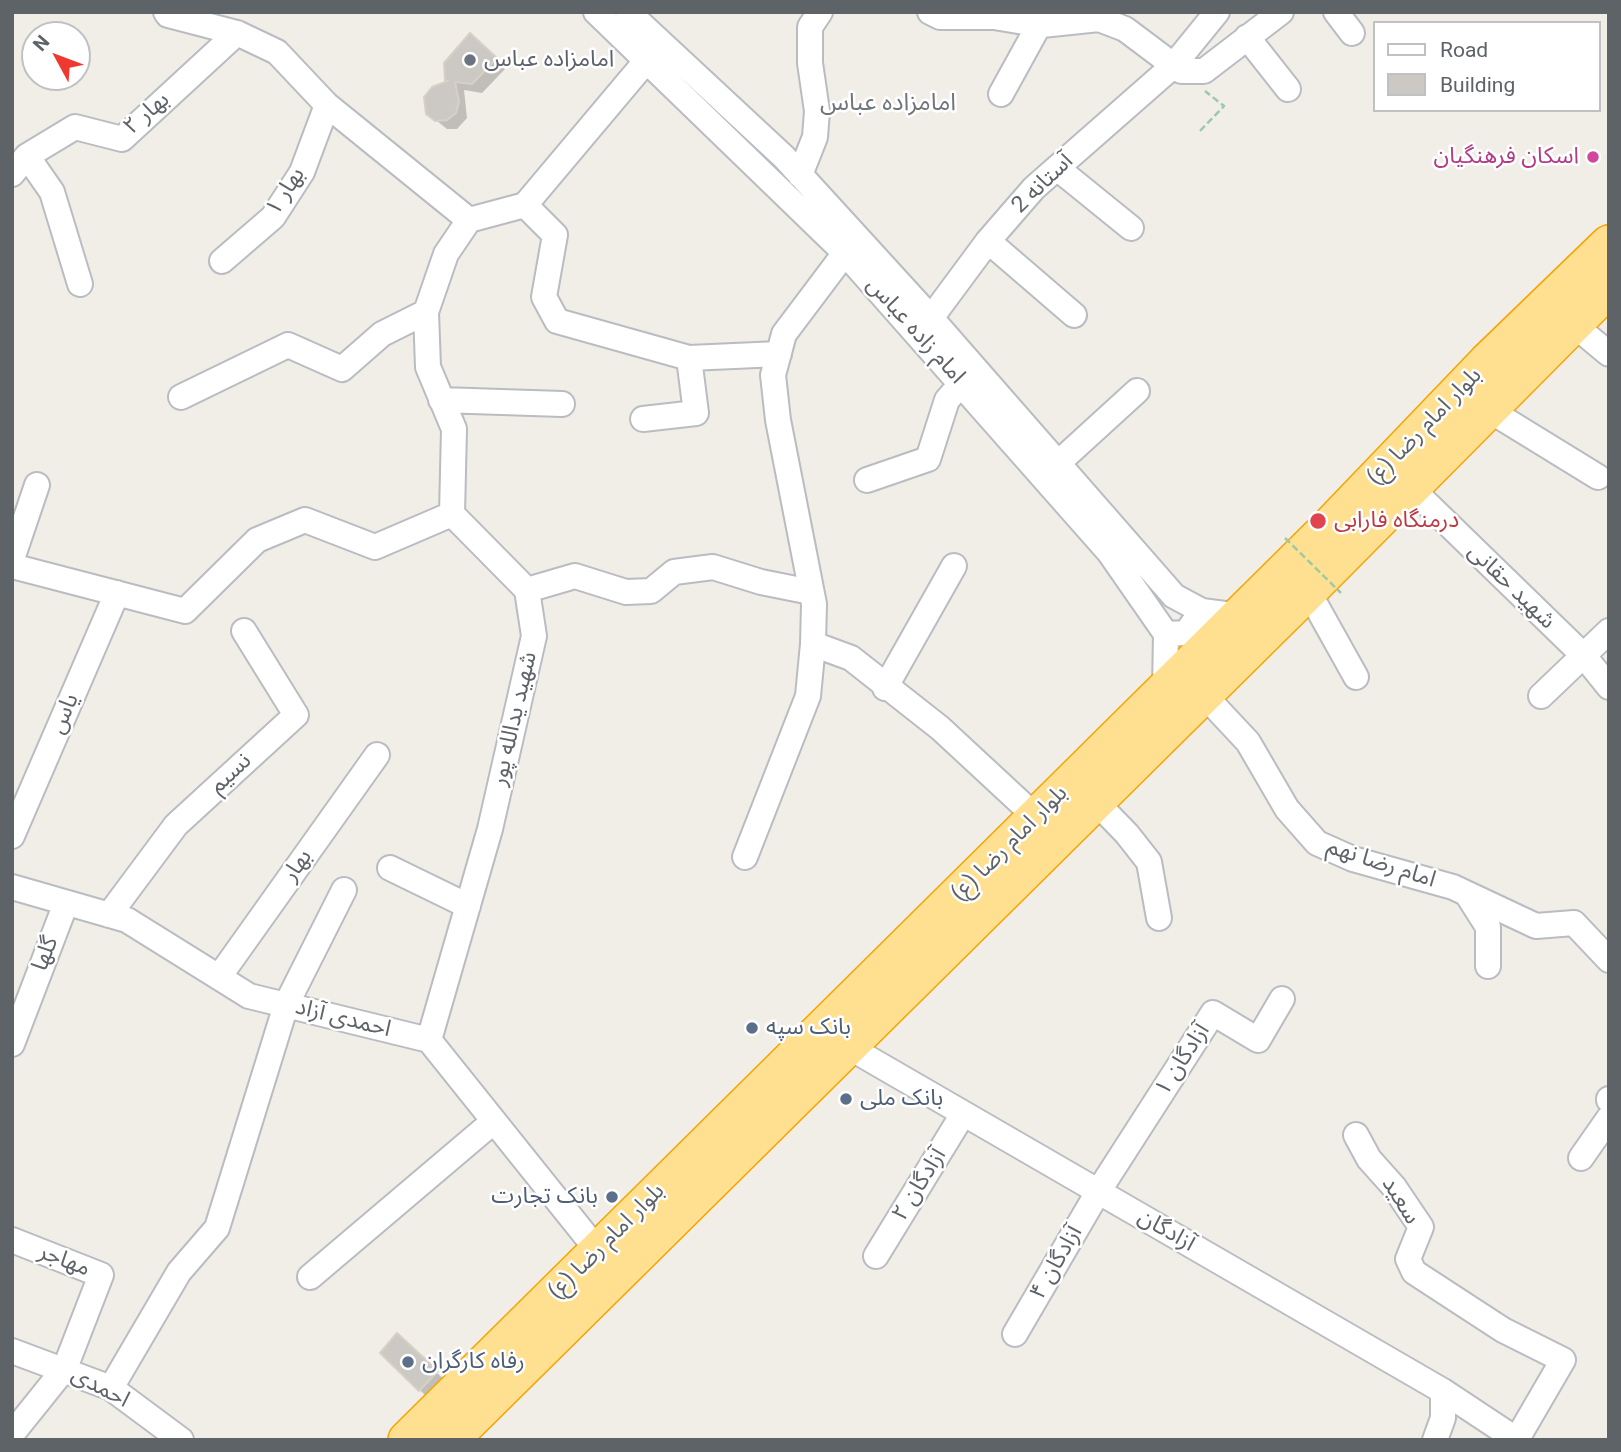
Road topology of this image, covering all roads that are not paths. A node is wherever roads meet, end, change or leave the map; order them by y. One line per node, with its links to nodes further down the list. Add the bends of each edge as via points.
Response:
1 (166, 12): 12 (street)
2 (596, 12): 15 (street, امام زاده عباس)
3 (628, 12): 22 (street, امام زاده عباس)
4 (820, 12): 22 (street, via 810,27 815,137)
5 (930, 12): 9 (street, via 940,17)
6 (1217, 12): 16 (street, آستانه 2)
7 (1281, 12): 14 (street)
8 (1336, 12): 13 (street)
9 (995, 15): 11 (street)
10 (1115, 17): 11 (street); 16 (street)
11 (1039, 25): 18 (street)
12 (237, 33): 19 (street, via 278,51); 20 (street, بهار ۲, via 122,139 75,127)
13 (1352, 33)
14 (1247, 37): 16 (street, via 1203,71); 17 (street)
15 (647, 60): 23 (street); 28 (street, امام زاده عباس)
16 (1177, 69): 21 (street, آستانه 2)
17 (1288, 89)
18 (1001, 94)
19 (327, 105): 24 (street); 29 (street, بهار ۱, via 302,172 273,217)
20 (20, 165): 30 (street, via 52,192)
21 (1057, 168): 25 (street); 26 (street, آستانه 2)
22 (800, 174): 34 (street, امام زاده عباس)
23 (525, 205): 24 (street); 38 (street, via 555,234 544,297 557,321)
24 (469, 220): 32 (street, via 446,254)
25 (1131, 228)
26 (988, 241): 33 (street); 34 (street, آستانه 2)
27 (1609, 244): 60 (highway, بلوار امام رضا (ع), via 1487,362)
28 (845, 253): 36 (street, via 785,334); 39 (street, امام زاده عباس)
29 (222, 261)
30 (80, 284)
31 (1609, 288): 35 (highway, بلوار امام رضا (ع))
32 (426, 312): 41 (street, via 382,334 342,369 288,345); 42 (street, via 428,367)
33 (1074, 315)
34 (931, 318): 46 (street, امام زاده عباس)
35 (1574, 325): 37 (street); 44 (highway, بلوار امام رضا (ع))
36 (779, 354): 38 (street); 56 (street, via 773,375 778,420)
37 (1609, 354)
38 (689, 358): 45 (street, via 696,413)
39 (962, 383): 48 (street, via 947,400 928,459); 63 (street, امام زاده عباس, via 1109,552)
40 (1137, 391): 46 (street)
41 (181, 397)
42 (442, 400): 43 (street); 51 (street, via 453,429)
43 (562, 404)
44 (1489, 410): 47 (street); 50 (highway, بلوار امام رضا (ع))
45 (643, 419)
46 (1057, 464): 59 (street, امام زاده عباس, via 1174,596)
47 (1598, 477)
48 (867, 480)
49 (37, 485): 52 (street)
50 (1411, 488): 57 (highway, بلوار امام رضا (ع)); 65 (street, شهید حقانی)
51 (452, 514): 55 (street); 58 (street, via 375,547 305,520 257,540 185,611)
52 (12, 559)
53 (12, 566): 58 (street)
54 (954, 566): 68 (street)
55 (527, 590): 56 (street, via 575,576 626,592 651,591 674,572 713,566); 82 (street, شهید یدالله پور, via 534,636)
56 (811, 592): 64 (street)
57 (1324, 592): 66 (street); 70 (highway, بلوار امام رضا (ع))
58 (117, 593): 75 (street, یاس)
59 (1202, 611): 60 (street, امام زاده عباس); 63 (street, via 1186,633)
60 (1240, 616): 69 (highway, بلوار امام رضا (ع))
61 (244, 631): 83 (street, نسیم, via 296,715 176,825)
62 (1609, 631): 65 (street)
63 (1166, 634): 69 (street)
64 (813, 644): 68 (street, via 851,658); 76 (street, via 808,696)
65 (1584, 656): 67 (street, شهید حقانی); 71 (street)
66 (1356, 677)
67 (1609, 687)
68 (885, 688): 74 (street, via 940,728)
69 (1165, 690): 74 (highway, بلوار امام رضا (ع))
70 (1203, 694): 73 (highway, بلوار امام رضا (ع)); 80 (street, امام رضا نهم, via 1248,742 1287,809 1317,843)
71 (1541, 696)
72 (377, 755): 87 (street, بهار)
73 (1095, 802): 84 (street, via 1149,862); 92 (highway, بلوار امام رضا (ع))
74 (1036, 817): 100 (highway, بلوار امام رضا (ع))
75 (12, 836)
76 (745, 857)
77 (390, 868): 82 (street)
78 (12, 887): 81 (street, احمدی آزاد)
79 (344, 890): 89 (street)
80 (1466, 894): 85 (street, امام رضا نهم, via 1536,926 1574,923); 86 (street, via 1488,927)
81 (66, 903): 83 (street, احمدی آزاد); 91 (street, گلها)
82 (468, 906): 90 (street, شهید یدالله پور)
83 (110, 915): 87 (street, احمدی آزاد, via 127,920)
84 (1159, 918)
85 (1609, 960)
86 (1488, 967)
87 (219, 978): 89 (street, احمدی آزاد, via 248,996)
88 (1282, 999): 98 (street, آزادگان ۱, via 1258,1040 1213,1013)
89 (286, 1005): 90 (street, احمدی آزاد); 106 (street, via 217,1228 178,1272)
90 (429, 1040): 95 (street)
91 (12, 1044)
92 (847, 1046): 93 (street, آزادگان); 109 (highway, بلوار امام رضا (ع))
93 (963, 1114): 98 (street, آزادگان); 101 (street, آزادگان ۲)
94 (1609, 1118): 97 (street)
95 (494, 1121): 100 (street); 102 (street)
96 (1356, 1136): 110 (street, سعید, via 1421,1227 1408,1259 1414,1272 1503,1330 1563,1360)
97 (1581, 1158)
98 (1098, 1192): 103 (street, آزادگان ۴); 107 (street, آزادگان)
99 (12, 1240): 105 (street, مهاجر, via 101,1275)
100 (598, 1251): 112 (highway, بلوار امام رضا (ع))
101 (876, 1256)
102 (310, 1277)
103 (1016, 1334)
104 (12, 1351): 105 (street, احمدی)
105 (65, 1368): 106 (street, احمدی); 108 (street)
106 (111, 1388): 111 (street, احمدی)
107 (1443, 1391): 110 (street, آزادگان); 113 (street, via 1443,1418)
108 (12, 1434)
109 (462, 1437)
110 (1517, 1439)
111 (181, 1440)
112 (407, 1440)
113 (1434, 1440)

